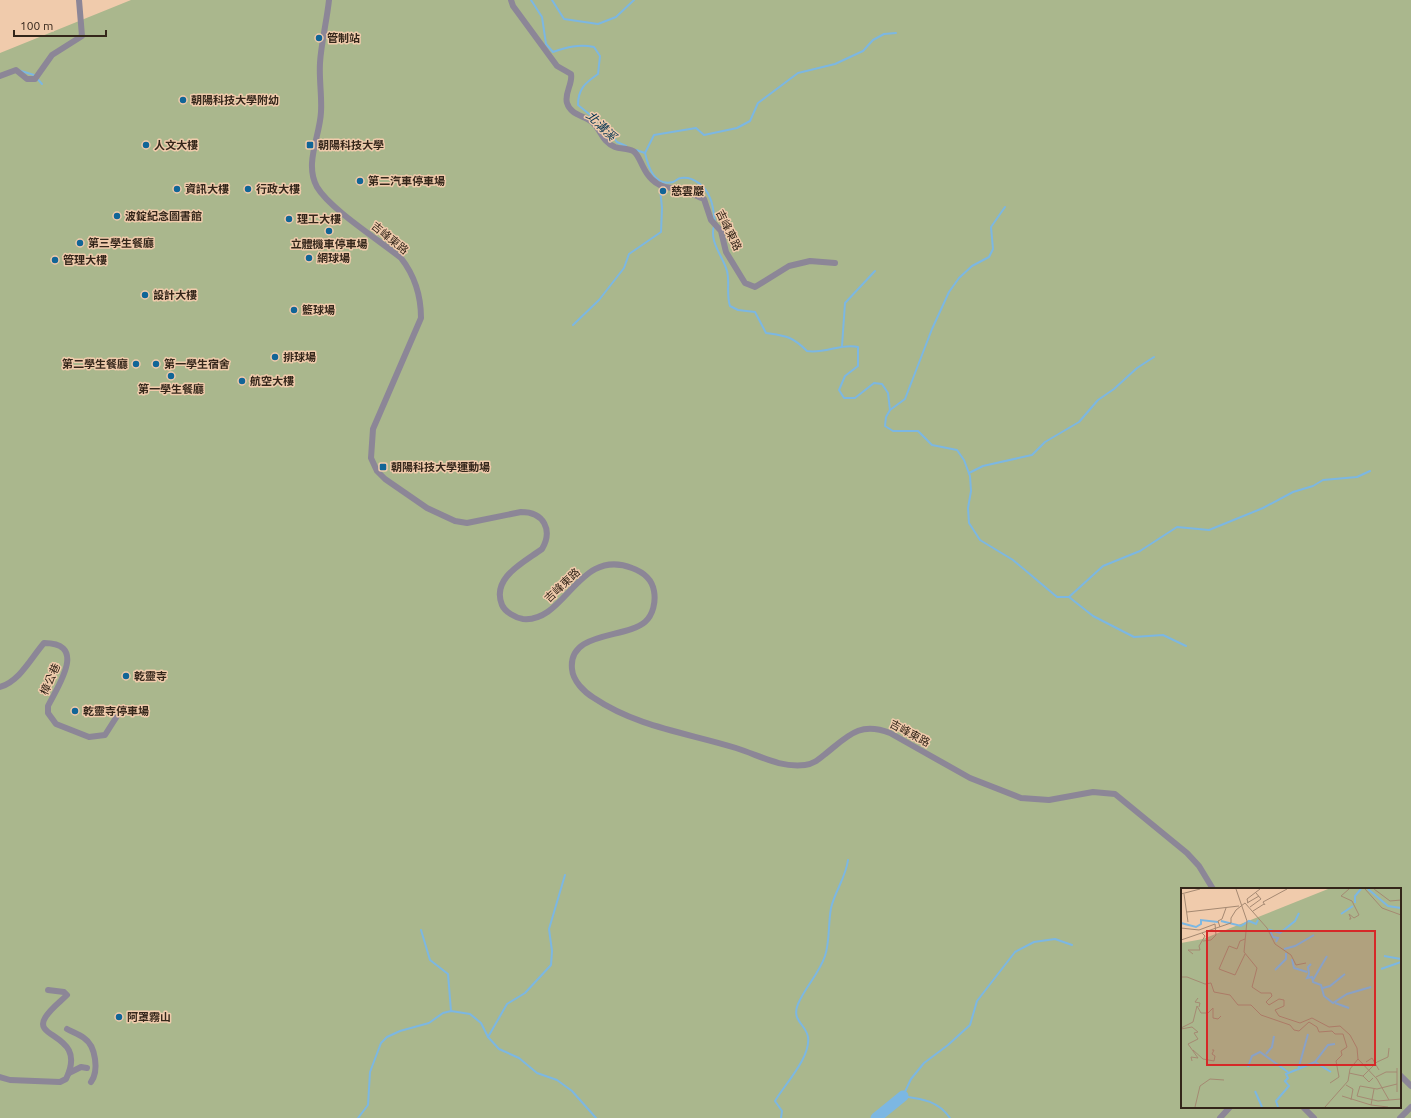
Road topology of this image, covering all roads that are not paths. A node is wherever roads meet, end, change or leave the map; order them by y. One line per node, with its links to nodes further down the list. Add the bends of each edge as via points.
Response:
1 (79, 0): 4 (street, via 82,36 52,55 35,79 27,79 16,70)
2 (329, 0): 8 (street, 吉峰東路, via 320,63 321,113 313,158 315,183 333,204 401,258 417,285 421,307 421,318 373,429 371,458 377,471 385,479 427,508 455,521 467,523 521,512 540,516 546,525 546,543 503,580 499,588 503,608 511,615 521,619 536,619 560,602 586,575 606,564 630,567 640,571 650,580 654,591 652,615 644,623 590,641 580,647 574,656 574,678 590,696 607,707 654,726 736,748 782,765 814,763 862,728 878,728 970,778 1020,798 1049,800 1093,792 1115,794 1187,853 1199,866)
3 (511, 0): 5 (street, 吉峰東路, via 557,66 571,74 567,94 567,103 571,111 592,121 598,128 601,138 614,147 632,150 637,154 648,177 662,186 680,189 704,199 711,220 721,232 726,252 745,283 755,287 789,266 810,261)
4 (0, 76)
5 (835, 263)
6 (0, 687): 7 (street, 樟公巷, via 8,685 18,676 44,643 52,643 60,645 66,652 68,661 48,706 52,720 89,737 96,737 105,735)
7 (119, 713)
8 (1211, 888)
9 (48, 990): 12 (street, via 66,994 44,1019 44,1026 46,1032 68,1047 72,1060)
10 (66, 1029): 15 (street, via 85,1038 90,1045 96,1071)
11 (87, 1068): 12 (street, via 80,1067)
12 (69, 1073): 14 (street, via 66,1079 60,1082 10,1080)
13 (1401, 1076): 16 (street)
14 (0, 1077)
15 (91, 1082)
16 (1411, 1086)
17 (1411, 1107): 22 (street)
18 (1229, 1108): 20 (street)
19 (1304, 1108): 21 (street)
20 (1220, 1118)
21 (1314, 1118)
22 (1400, 1118)

